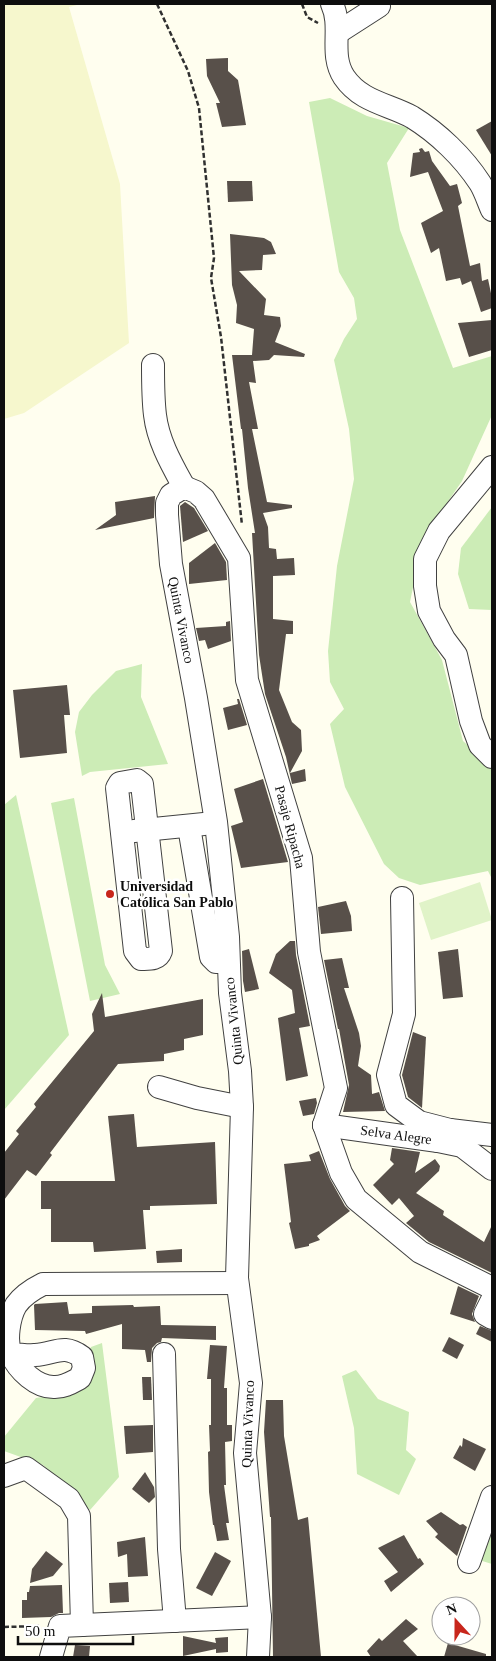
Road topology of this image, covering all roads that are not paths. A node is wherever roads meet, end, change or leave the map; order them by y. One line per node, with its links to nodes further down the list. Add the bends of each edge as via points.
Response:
1 (332, 4): 3 (street, via 336,11)
2 (380, 4): 3 (street)
3 (337, 33): 4 (street, via 336,56 344,77 362,96 412,117 449,145 480,183)
4 (492, 210)
5 (152, 365): 7 (street, via 155,417 162,442)
6 (492, 467): 8 (street, via 439,531 425,559 429,611 456,654 471,721 480,745)
7 (184, 487): 9 (street, Quinta Vivanco, via 171,495 166,515 171,564); 17 (street, Pasaje Ripacha, via 204,499 239,558 247,680 301,858 309,952 336,1088)
8 (492, 757)
9 (216, 822): 10 (street); 14 (street, Quinta Vivanco)
10 (189, 827): 11 (street); 14 (street, via 211,957 216,962)
11 (148, 830): 12 (street); 12 (street, via 142,784 137,780 122,782 117,788); 12 (street, via 161,951 155,958 141,959 135,951)
12 (123, 833)
13 (402, 898): 18 (street, via 404,1014 388,1075 396,1105)
14 (228, 962): 16 (street, Quinta Vivanco)
15 (159, 1087): 16 (street)
16 (242, 1108): 21 (street, Quinta Vivanco)
17 (324, 1125): 18 (street, Selva Alegre); 22 (street, via 341,1173 356,1199 420,1252)
18 (444, 1135): 19 (street, Selva Alegre); 20 (street)
19 (492, 1135)
20 (492, 1169)
21 (238, 1283): 25 (street, via 43,1284 27,1293 16,1305 8,1343); 30 (street, Quinta Vivanco, via 251,1383 245,1453)
22 (492, 1288)
23 (492, 1300): 24 (street, via 485,1314)
24 (492, 1318)
25 (11, 1354)
26 (164, 1354): 31 (street, via 169,1549)
27 (4, 1476): 32 (street, via 26,1468 69,1499 79,1516)
28 (492, 1497): 29 (street)
29 (469, 1562)
30 (260, 1616): 31 (street); 34 (street, Quinta Vivanco)
31 (175, 1621): 32 (street)
32 (82, 1625): 33 (street, via 60,1626)
33 (51, 1657)
34 (258, 1657)

